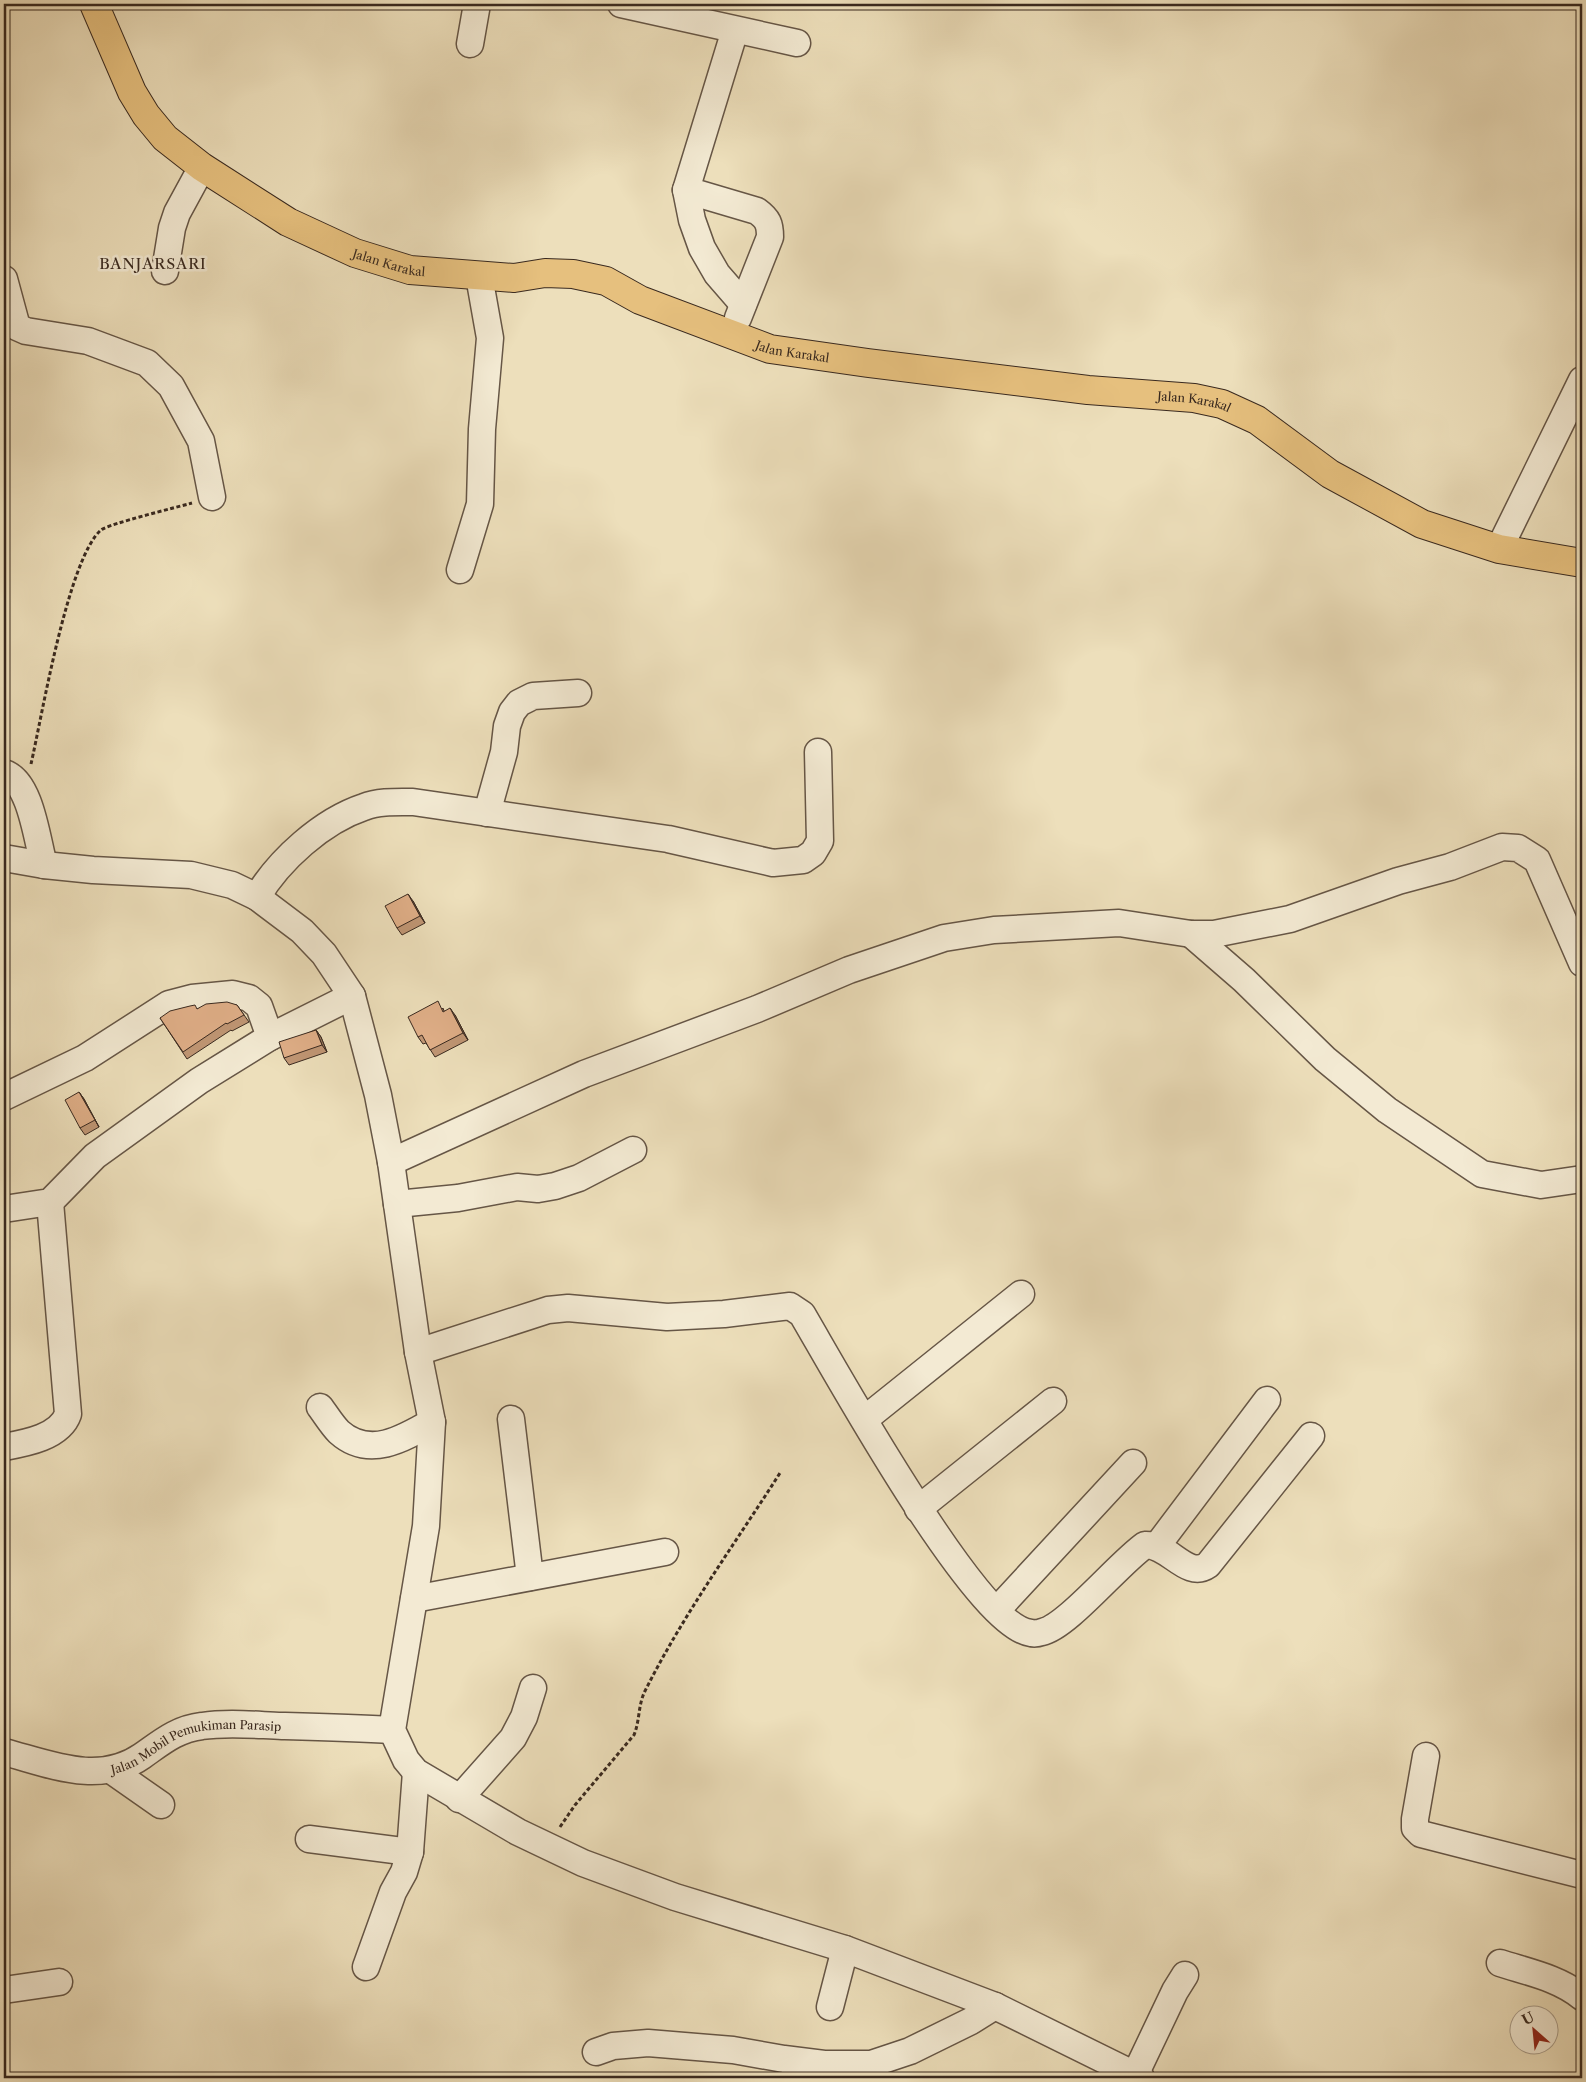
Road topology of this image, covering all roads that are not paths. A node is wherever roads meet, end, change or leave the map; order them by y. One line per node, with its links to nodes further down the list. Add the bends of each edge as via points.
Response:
1 (94, 4): 7 (main road, Jalan Karakal, via 132,92 146,115 165,138)
2 (477, 4): 6 (street)
3 (621, 4): 4 (street)
4 (735, 30): 5 (street); 8 (street)
5 (797, 43)
6 (470, 44)
7 (202, 167): 9 (street, via 177,213 168,243); 10 (main road, Jalan Karakal, via 288,222 355,253 410,270)
8 (686, 190): 12 (street, via 702,248 717,274); 12 (street, via 757,211 770,224 770,237)
9 (165, 271)
10 (480, 276): 13 (main road, Jalan Karakal, via 514,278 545,273 573,274 606,281 640,300); 18 (street, via 490,338 482,429 480,504)
11 (4, 279): 15 (street, via 17,327 88,341 147,363 171,386 200,441)
12 (743, 304): 13 (street)
13 (731, 336): 16 (main road, Jalan Karakal, via 770,349 868,363 1088,390 1194,398 1222,404 1257,420 1330,474 1422,524)
14 (1582, 380): 16 (street)
15 (212, 497)
16 (1499, 549): 17 (main road, Jalan Karakal)
17 (1582, 563)
18 (460, 570)
19 (578, 693): 22 (street, via 533,696 519,703 512,712)
20 (818, 752): 22 (street, via 820,841 813,853 803,860 773,863 668,839)
21 (4, 773): 24 (street, via 16,780 25,792)
22 (487, 813): 25 (street, via 413,802 365,806 306,841 284,859)
23 (4, 858): 24 (street)
24 (44, 866): 25 (street, via 191,875 232,885)
25 (257, 897): 28 (street, via 302,931 324,954)
26 (1191, 934): 27 (street, via 1214,934 1290,919 1502,847 1518,848 1537,860); 32 (street, via 1119,923 994,930 944,938 848,970 757,1009 584,1074); 33 (street, via 1244,980 1324,1059 1380,1105 1482,1174 1541,1185)
27 (1582, 963)
28 (352, 996): 29 (street); 32 (street, via 378,1094)
29 (270, 1037): 30 (street, via 260,1006 249,998 233,994 192,998 169,1004 85,1058); 34 (street, via 199,1080 137,1124 95,1156)
30 (4, 1097)
31 (633, 1150): 35 (street, via 579,1178 555,1186 538,1189 517,1187 458,1198)
32 (391, 1162): 35 (street)
33 (1582, 1179)
34 (50, 1202): 36 (street); 46 (street, via 68,1414 58,1429 32,1441)
35 (397, 1204): 38 (street)
36 (4, 1209)
37 (1021, 1294): 43 (street)
38 (418, 1352): 43 (street, via 548,1310 568,1308 667,1317 790,1306 802,1314); 44 (street)
39 (1267, 1400): 49 (street)
40 (1052, 1401): 48 (street)
41 (320, 1407): 44 (street, via 339,1432 356,1444 370,1447 405,1438)
42 (511, 1419): 51 (street)
43 (865, 1419): 48 (street)
44 (432, 1422): 52 (street, via 426,1526)
45 (1311, 1436): 49 (street, via 1202,1570 1195,1570)
46 (4, 1447)
47 (1133, 1463): 53 (street)
48 (918, 1508): 53 (street, via 953,1560)
49 (1157, 1546): 53 (street, via 1144,1545 1135,1552 1056,1628 1030,1634 1016,1627)
50 (665, 1552): 51 (street)
51 (530, 1577): 52 (street)
52 (414, 1599): 55 (street)
53 (997, 1610)
54 (533, 1688): 60 (street, via 524,1717 512,1738)
55 (392, 1730): 58 (street, Jalan Mobil Pemukiman Parasip, via 228,1723 200,1726 176,1732 136,1760); 59 (street, via 406,1760)
56 (4, 1752): 58 (street, Jalan Mobil Pemukiman Parasip, via 66,1769)
57 (1426, 1756): 64 (street, via 1415,1819 1415,1828 1421,1834)
58 (111, 1770): 61 (street)
59 (416, 1772): 60 (street); 63 (street)
60 (459, 1799): 65 (street, via 582,1863)
61 (161, 1805)
62 (309, 1839): 63 (street)
63 (410, 1852): 67 (street)
64 (1582, 1875)
65 (845, 1949): 72 (street); 73 (street)
66 (1500, 1963): 71 (street, via 1556,1981)
67 (366, 1967)
68 (1186, 1975): 76 (street, via 1175,1990)
69 (59, 1982): 70 (street)
70 (4, 1990)
71 (1582, 1997)
72 (995, 2006): 75 (street); 76 (street)
73 (830, 2007)
74 (596, 2052): 75 (street, via 613,2046 648,2043 733,2050)
75 (872, 2071)
76 (1138, 2076)

